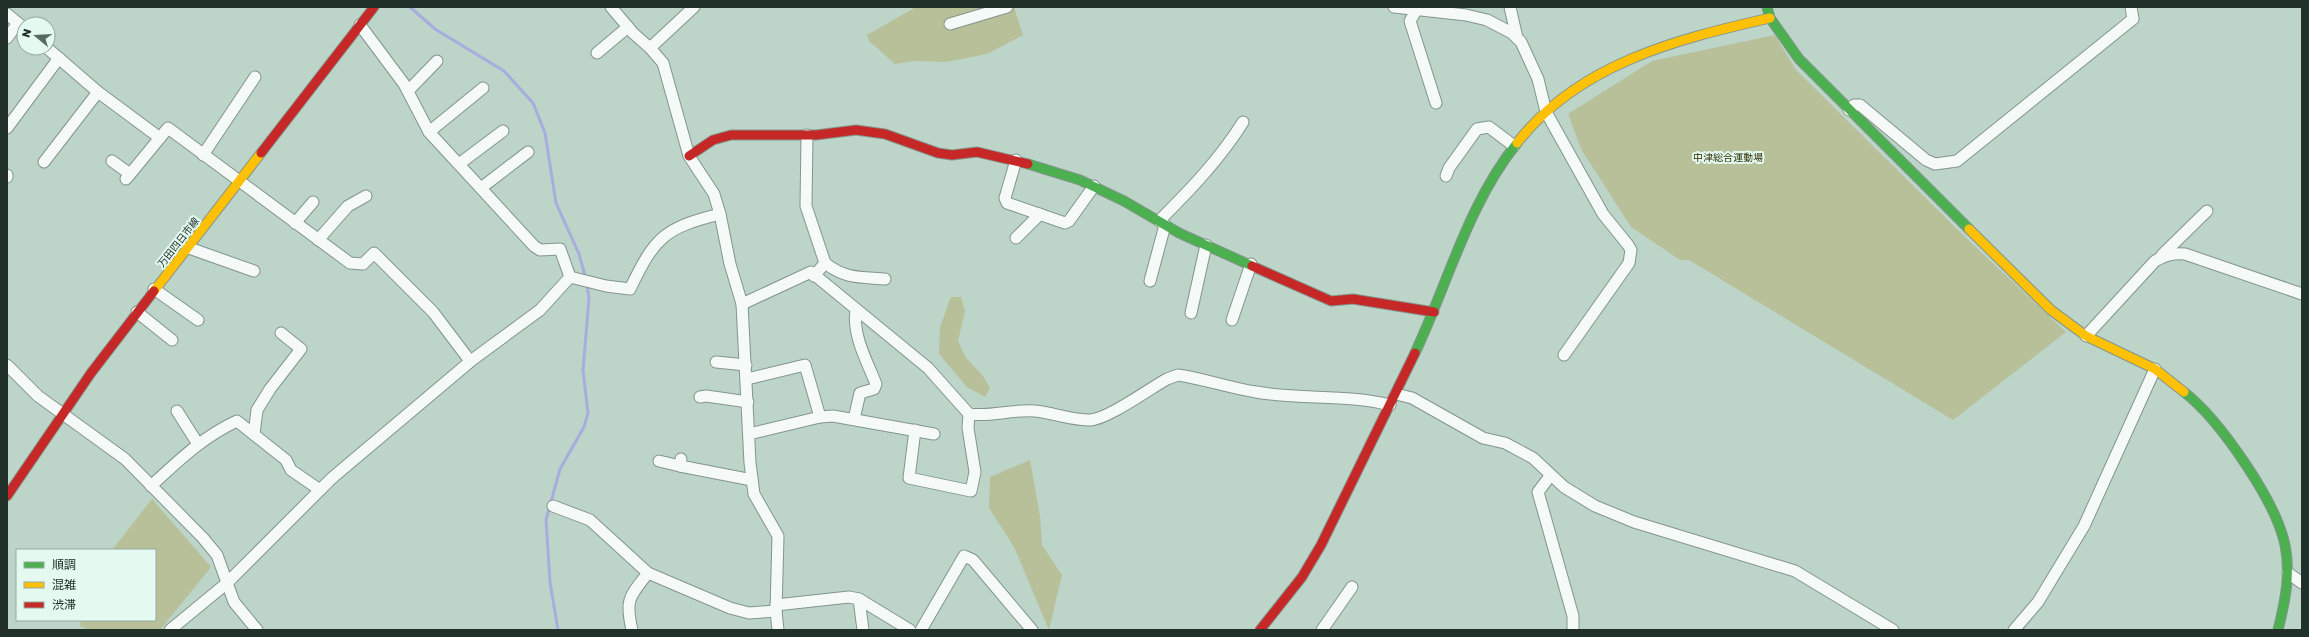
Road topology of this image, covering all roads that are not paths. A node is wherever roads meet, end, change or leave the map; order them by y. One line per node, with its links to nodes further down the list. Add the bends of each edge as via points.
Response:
1 (374, 7): 14 (street, 万田四日市線)
2 (611, 7): 15 (street)
3 (694, 7): 19 (street)
4 (1007, 7): 13 (street)
5 (1394, 7): 9 (street)
6 (1510, 7): 18 (street)
7 (1768, 7): 11 (street)
8 (2131, 7): 29 (street, via 2133,19 1956,162 1935,164 1926,160 1860,105 1854,105)
9 (1416, 11): 18 (street, via 1466,15 1487,20); 28 (street, via 1410,21)
10 (7, 14): 12 (street)
11 (1770, 18): 29 (street, via 1799,59); 30 (street, via 1685,38 1617,63 1580,86)
12 (16, 22)
13 (950, 24)
14 (360, 26): 26 (street); 46 (street, 万田四日市線)
15 (628, 27): 19 (street); 20 (street)
16 (16, 30): 17 (street)
17 (7, 38)
18 (1518, 38): 30 (street, via 1538,79)
19 (650, 48): 40 (street, via 663,63)
20 (597, 53)
21 (56, 56): 22 (street)
22 (59, 58): 27 (street); 32 (street)
23 (437, 61): 26 (street)
24 (255, 77): 39 (street)
25 (483, 88): 34 (street)
26 (408, 90): 34 (street)
27 (98, 92): 36 (street); 43 (street)
28 (1436, 103)
29 (1848, 110): 78 (street, via 2051,310)
30 (1546, 112): 37 (street); 80 (street, via 1589,190 1630,250 1629,263)
31 (1243, 122): 55 (street, via 1229,145)
32 (7, 128)
33 (503, 131): 44 (street)
34 (429, 132): 44 (street)
35 (807, 135): 40 (street, via 731,135 713,140); 41 (street, via 856,130 885,134 938,153 952,155 977,152); 61 (street, via 806,206)
36 (160, 138): 39 (street, via 168,128); 42 (street, via 128,177)
37 (1514, 146): 45 (street, via 1489,127 1477,129); 73 (street, via 1498,168 1475,211)
38 (528, 152): 48 (street)
39 (202, 154): 46 (street)
40 (689, 156): 52 (street, via 714,194)
41 (1016, 160): 47 (street); 53 (street, via 1005,198 1007,203)
42 (112, 161)
43 (44, 162)
44 (459, 164): 48 (street)
45 (1446, 176)
46 (239, 182): 54 (street); 59 (street, 万田四日市線)
47 (1094, 186): 53 (street, via 1069,221 1065,223); 55 (street)
48 (481, 188): 65 (street, via 534,246 540,250 560,249)
49 (366, 196): 57 (street, via 348,206)
50 (313, 202): 54 (street)
51 (2208, 211): 60 (street)
52 (720, 214): 65 (street, via 690,221 658,241 647,254 630,289); 70 (street, via 730,264)
53 (1040, 214): 56 (street)
54 (296, 223): 57 (street)
55 (1162, 223): 58 (street); 67 (street)
56 (1016, 238)
57 (318, 240): 81 (street, via 350,263 363,264 374,253 433,312)
58 (1206, 245): 62 (street); 74 (street)
59 (189, 248): 63 (street); 68 (street, 万田四日市線)
60 (2155, 261): 69 (street, via 2164,256 2185,254); 78 (street)
61 (825, 264): 64 (street); 66 (street, via 847,276)
62 (1251, 264): 73 (street, via 1331,301 1353,299); 76 (street)
63 (254, 270)
64 (814, 276): 70 (street, via 811,272); 71 (street)
65 (570, 277): 81 (street, via 540,310)
66 (885, 279)
67 (1150, 281)
68 (154, 289): 72 (street, 万田四日市線); 75 (street)
69 (2302, 294)
70 (742, 304): 83 (street)
71 (856, 310): 93 (street, via 928,368); 95 (street, via 854,321 857,333 876,384 874,389 860,393)
72 (137, 312): 79 (street); 92 (street, 万田四日市線)
73 (1434, 312): 87 (street)
74 (1191, 313)
75 (198, 320)
76 (1232, 320)
77 (281, 333): 97 (street, via 301,349 270,389 258,410)
78 (2086, 336): 85 (street)
79 (172, 340)
80 (1564, 355)
81 (470, 361): 105 (street)
82 (716, 362): 83 (street)
83 (746, 365): 86 (street)
84 (7, 366): 92 (street, via 38,396)
85 (2155, 370): 109 (street, via 2197,402 2223,432 2273,509 2285,544); 127 (street, via 2084,526 2038,602)
86 (747, 379): 89 (street); 94 (street, via 805,365)
87 (1396, 394): 90 (street); 102 (street, via 1412,398 1483,438 1505,443 1533,458)
88 (700, 397): 89 (street)
89 (748, 402): 98 (street)
90 (1390, 405): 93 (street, via 1353,398 1298,397 1255,392 1178,376 1167,378 1104,417 1091,420 1035,411 982,416); 123 (street, via 1347,499 1306,570)
91 (177, 411): 100 (street)
92 (62, 412): 104 (street, via 125,459); 106 (street, 万田四日市線)
93 (969, 414): 96 (street, via 968,428 975,472 971,491 909,478)
94 (820, 417): 95 (street); 98 (street)
95 (854, 419): 96 (street)
96 (915, 430): 99 (street)
97 (254, 434): 100 (street, via 237,420 218,429); 105 (street, via 286,460 291,470)
98 (749, 434): 103 (street)
99 (934, 434)
100 (198, 444): 104 (street)
101 (659, 461): 103 (street, via 681,463)
102 (1550, 476): 125 (street, via 1538,492 1573,616); 126 (street, via 1576,496 1634,522 1795,571)
103 (752, 480): 114 (street, via 754,494 778,536)
104 (151, 486): 110 (street, via 217,555)
105 (320, 490): 110 (street)
106 (7, 496)
107 (553, 506): 108 (street, via 590,520)
108 (648, 573): 114 (street, via 730,608 748,613); 117 (street, via 629,600 627,611)
109 (2288, 573): 111 (street); 128 (street, via 2285,602)
110 (227, 583): 115 (street); 116 (street, via 234,602)
111 (2302, 583)
112 (1352, 587): 124 (street)
113 (859, 600): 114 (street, via 849,597); 119 (street); 120 (street)
114 (776, 608): 118 (street)
115 (170, 630)
116 (257, 630)
117 (632, 630)
118 (778, 630)
119 (863, 630)
120 (910, 630)
121 (921, 630): 122 (street, via 964,556 973,560)
122 (1032, 630)
123 (1260, 630)
124 (1322, 630)
125 (1573, 630)
126 (1893, 630)
127 (2014, 630)
128 (2278, 630)

